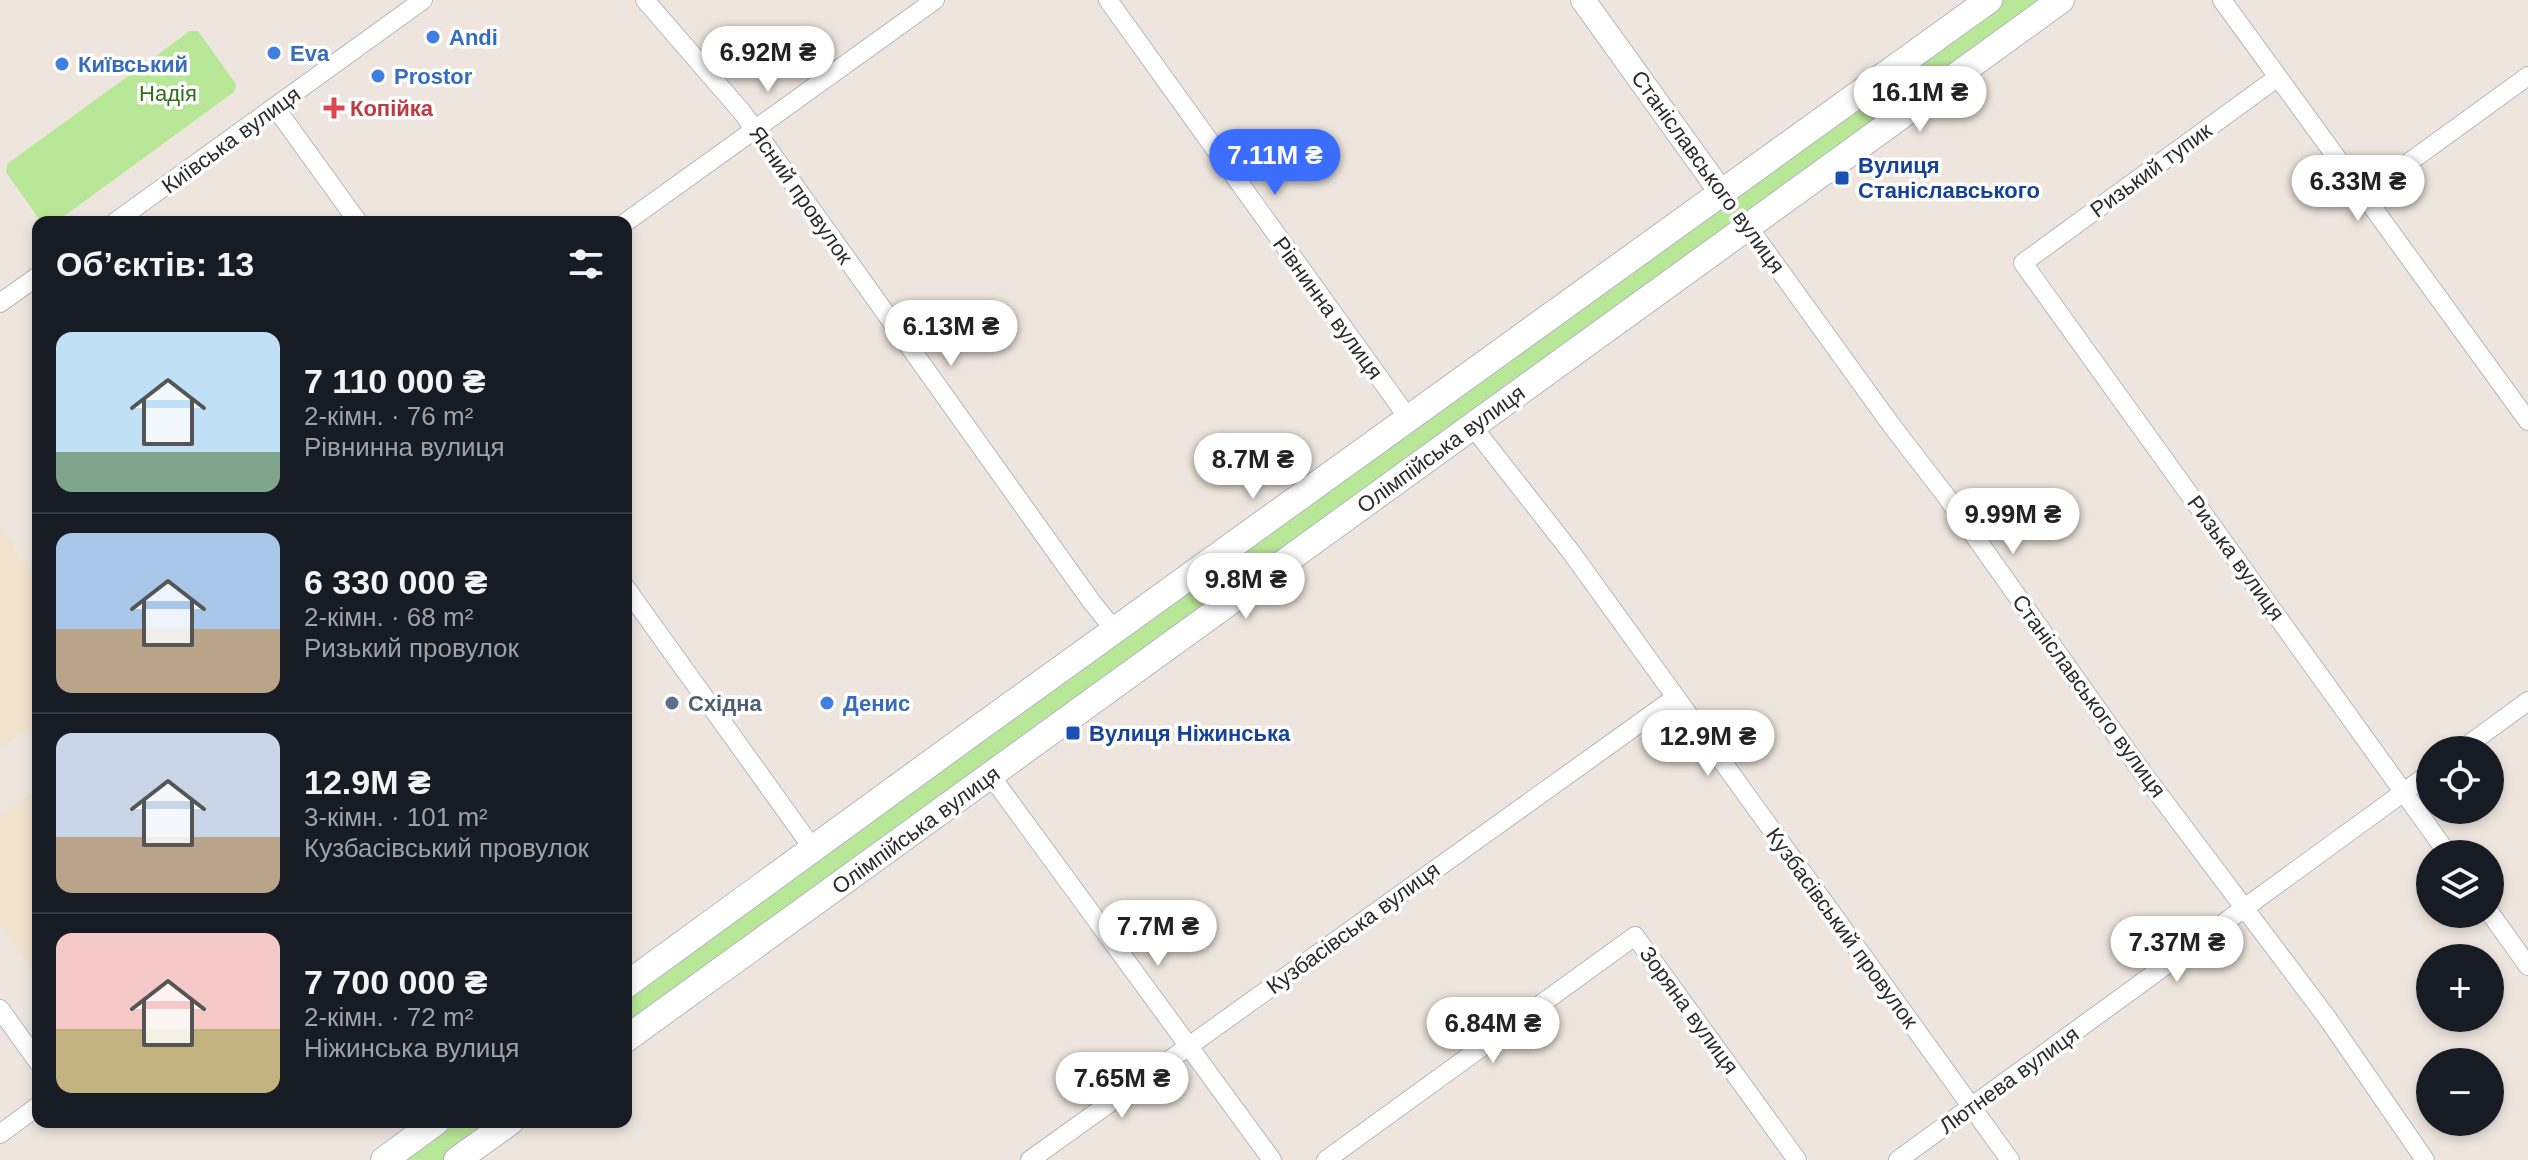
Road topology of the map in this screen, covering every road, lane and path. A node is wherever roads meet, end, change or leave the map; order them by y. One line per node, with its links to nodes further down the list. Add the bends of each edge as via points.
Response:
1 (423, 0): 11 (street, Київська вулиця)
2 (645, 0): 12 (street, Ясний провулок)
3 (935, 0): 12 (street)
4 (1108, 0): 22 (street, Рівнинна вулиця)
5 (1583, 0): 13 (street, Станіславського вулиця)
6 (1989, 0): 13 (main road, Олімпійська вулиця)
7 (2061, 0): 18 (main road, Олімпійська вулиця)
8 (2222, 0): 10 (street)
9 (2528, 76): 14 (street)
10 (2278, 77): 14 (street); 19 (street, Ризький тупик)
11 (275, 107): 15 (street, Київська вулиця); 16 (street)
12 (755, 130): 17 (street); 26 (street, Ясний провулок)
13 (1721, 192): 18 (main road, Станіславського вулиця); 22 (main road, Олімпійська вулиця)
14 (2364, 195): 23 (street)
15 (123, 216)
16 (354, 216)
17 (632, 218)
18 (1749, 228): 24 (main road, Олімпійська вулиця); 36 (street, Станіславського вулиця)
19 (2023, 263): 33 (street, Ризька вулиця)
20 (32, 280): 21 (street)
21 (0, 303)
22 (1409, 419): 26 (main road, Олімпійська вулиця)
23 (2528, 421)
24 (1473, 427): 27 (street, Кузбасівський провулок); 31 (main road, Олімпійська вулиця)
25 (632, 596): 35 (street)
26 (1115, 631): 30 (main road, Олімпійська вулиця)
27 (1676, 697): 42 (street, Кузбасівська вулиця); 44 (street, Кузбасівський провулок)
28 (2528, 701): 29 (street)
29 (2480, 736)
30 (965, 738): 31 (main road); 35 (main road, Олімпійська вулиця)
31 (991, 776): 41 (main road, Олімпійська вулиця); 42 (street)
32 (2416, 783): 33 (street, Лютнева вулиця)
33 (2403, 792): 34 (street, Ризька вулиця); 36 (street, Лютнева вулиця)
34 (2438, 840)
35 (814, 850): 39 (main road, Олімпійська вулиця)
36 (2245, 908): 44 (street, Лютнева вулиця); 57 (street, Станіславського вулиця)
37 (2501, 928): 38 (street)
38 (2528, 966)
39 (632, 981)
40 (0, 1009): 43 (street)
41 (632, 1035)
42 (1189, 1045): 51 (street, Кузбасівська вулиця); 52 (street)
43 (32, 1054)
44 (1972, 1107): 55 (street, Лютнева вулиця); 56 (street, Кузбасівський провулок)
45 (32, 1110): 48 (street)
46 (428, 1128): 49 (main road)
47 (502, 1128): 50 (main road)
48 (0, 1134)
49 (384, 1160)
50 (457, 1160)
51 (1030, 1160)
52 (1272, 1160)
53 (1326, 1160): 54 (street, Зоряна вулиця, via 1635,936)
54 (1797, 1160)
55 (1898, 1160)
56 (2010, 1160)
57 (2425, 1160)

